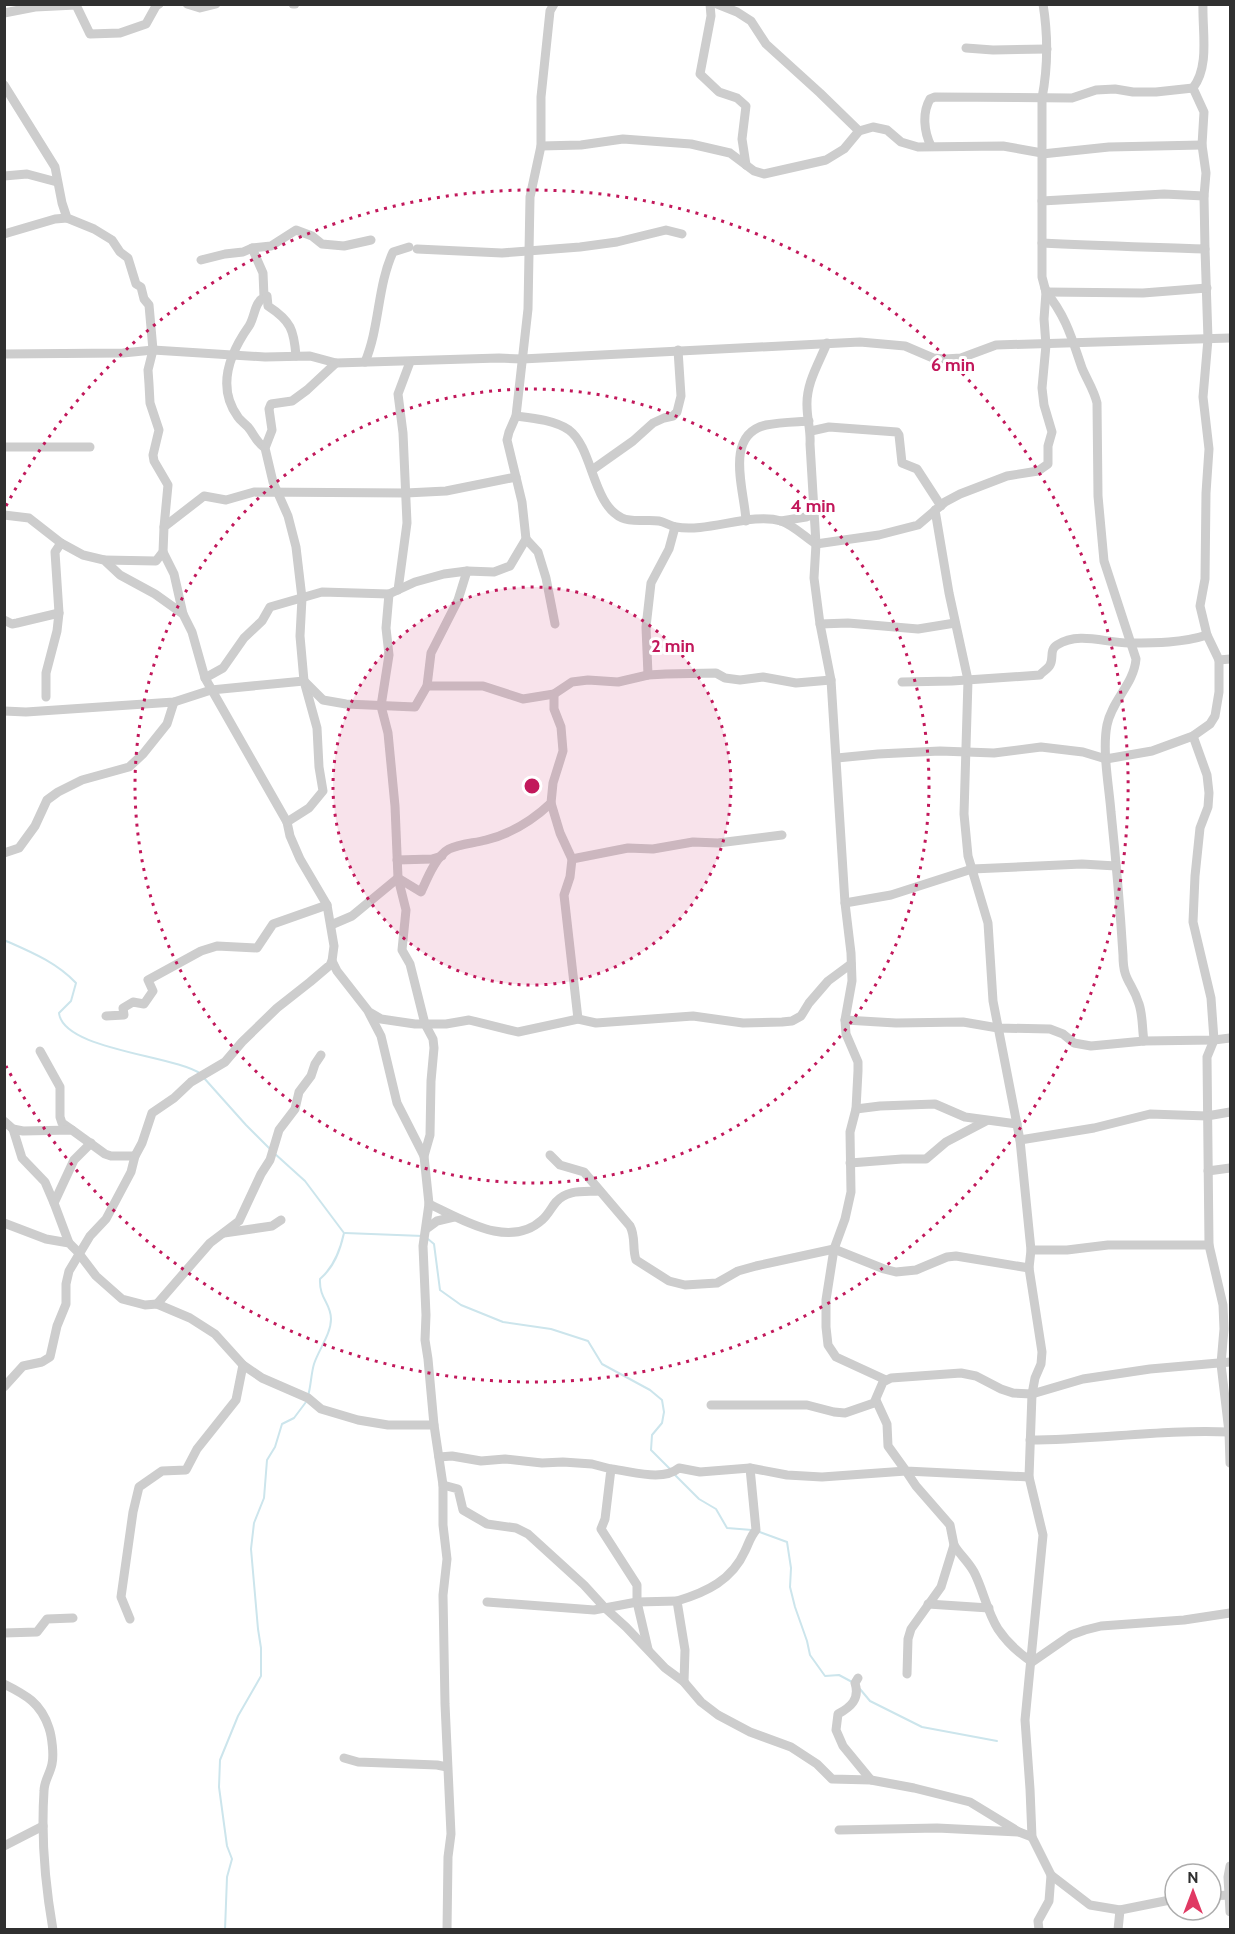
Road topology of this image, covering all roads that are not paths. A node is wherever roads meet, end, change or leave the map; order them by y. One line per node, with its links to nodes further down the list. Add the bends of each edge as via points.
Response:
1 (159, 4): 9 (street, via 146,24 120,33 90,34)
2 (188, 4): 3 (street, via 200,8)
3 (216, 4)
4 (554, 4): 18 (street, via 541,97)
5 (710, 4): 21 (street, via 700,74 719,92 746,106 742,139)
6 (717, 4): 16 (street, via 751,21 766,44)
7 (1043, 4): 12 (street)
8 (1203, 4): 14 (street, via 1203,58 1199,81)
9 (76, 5): 10 (street)
10 (4, 13)
11 (966, 48): 12 (street)
12 (1047, 50): 15 (street)
13 (4, 85): 23 (street, via 55,167)
14 (1193, 88): 15 (street, via 1156,92 1096,90 1072,98); 17 (street, via 1204,112)
15 (1042, 98): 19 (street, via 930,99 925,113); 20 (street)
16 (858, 131): 19 (street, via 880,127 901,142); 21 (street, via 844,149 826,160 765,174)
17 (1202, 145): 20 (street); 24 (street, via 1206,173)
18 (541, 146): 21 (street, via 623,139 680,143 730,153); 33 (street, via 530,197)
19 (931, 146): 20 (street, via 1003,146)
20 (1042, 153): 25 (street)
21 (746, 165)
22 (4, 176): 23 (street, via 27,174)
23 (57, 182): 26 (street)
24 (1203, 196): 25 (street, via 1164,194); 32 (street)
25 (1042, 201): 30 (street)
26 (67, 218): 27 (street); 44 (street, via 112,240 128,258 136,284 149,305)
27 (4, 234)
28 (682, 234): 33 (street, via 666,230 617,242)
29 (371, 240): 31 (street, via 344,246 322,244 296,230 271,246)
30 (1042, 243): 32 (street); 37 (street)
31 (252, 248): 34 (street); 47 (street, via 263,273 264,297)
32 (1205, 249): 36 (street)
33 (529, 252): 49 (street); 50 (street, via 413,248 393,252)
34 (201, 260)
35 (1044, 279): 37 (street)
36 (1207, 288): 37 (street, via 1132,293); 40 (street)
37 (1046, 292): 42 (street, via 1058,307); 43 (street)
38 (267, 296): 48 (street, via 268,306 284,316 290,326)
39 (1230, 338): 40 (street)
40 (1208, 339): 42 (street); 84 (street, via 1203,397 1209,449 1205,579 1200,606)
41 (827, 343): 43 (street, via 905,346 945,359 961,358 996,345); 45 (street); 54 (street, via 811,380 806,407)
42 (1075, 343): 43 (street); 85 (street, via 1097,403 1098,496 1104,561)
43 (1046, 345): 62 (street, via 1042,388 1052,432 1048,464 1038,471 1007,476 960,494)
44 (153, 350): 46 (street); 47 (street); 67 (street, via 148,384 159,430 153,448 154,462 168,485)
45 (678, 350): 49 (street); 58 (street, via 681,396 677,412 653,423)
46 (4, 354)
47 (231, 355): 48 (street); 57 (street, via 225,383 229,400)
48 (296, 356): 52 (street)
49 (522, 359): 51 (street); 53 (street)
50 (365, 362): 51 (street); 52 (street)
51 (410, 362): 61 (street, via 398,394)
52 (336, 363): 57 (street, via 292,401 271,404 272,430)
53 (516, 416): 58 (street, via 570,430); 59 (street, via 507,440)
54 (810, 426): 62 (street, via 897,432 902,463 917,470); 63 (street); 65 (street, via 767,425 747,437 739,466)
55 (4, 447): 56 (street)
56 (90, 447)
57 (265, 448): 60 (street)
58 (592, 470): 68 (street, via 610,510 632,520 661,521)
59 (516, 477): 61 (street, via 446,491); 69 (street)
60 (276, 492): 61 (street); 67 (street, via 254,492 226,500 204,496); 77 (street, via 288,516 296,547)
61 (406, 493): 75 (street, via 407,523)
62 (938, 508): 71 (street, via 909,528); 81 (street)
63 (814, 514): 66 (street); 71 (street)
64 (4, 515): 70 (street, via 29,518)
65 (746, 521): 66 (street); 68 (street)
66 (781, 521): 71 (street)
67 (164, 527): 72 (street)
68 (675, 527): 88 (street, via 669,549 651,583 646,627)
69 (526, 539): 74 (street, via 510,567 494,572); 82 (street, via 538,552)
70 (61, 543): 73 (street, via 83,555); 78 (street, via 55,552)
71 (816, 544): 83 (street, via 814,578)
72 (163, 552): 73 (street, via 156,561); 79 (street, via 174,574)
73 (105, 560): 79 (street, via 120,575)
74 (467, 571): 75 (street, via 444,574); 94 (street, via 458,600 431,653)
75 (398, 590): 76 (street)
76 (388, 594): 77 (street, via 322,592); 99 (street, via 389,655)
77 (302, 598): 89 (street, via 270,607 223,668); 92 (street)
78 (59, 613): 80 (street, via 12,624); 97 (street, via 46,673)
79 (183, 614): 89 (street)
80 (4, 621)
81 (955, 623): 83 (street, via 918,629); 91 (street)
82 (555, 624)
83 (820, 624): 90 (street)
84 (1207, 635): 85 (street, via 1192,640); 87 (street)
85 (1130, 643): 91 (street, via 1078,637 1055,646 1050,665 1040,675); 104 (street, via 1136,658 1135,669 1107,725)
86 (1230, 659): 87 (street)
87 (1219, 660): 101 (street, via 1215,716)
88 (648, 675): 90 (street, via 716,673 740,680 763,677 796,683); 96 (street, via 618,682 572,682)
89 (205, 678): 95 (street)
90 (831, 680): 103 (street)
91 (968, 680): 93 (street); 102 (street)
92 (304, 681): 95 (street); 99 (street, via 323,700); 106 (street, via 317,728 323,791 309,808)
93 (902, 682)
94 (427, 686): 96 (street, via 483,686 523,699); 99 (street, via 415,707)
95 (211, 690): 98 (street); 106 (street)
96 (554, 694): 105 (street, via 563,751)
97 (46, 697)
98 (174, 702): 100 (street); 108 (street, via 167,724 129,767 82,780 58,792 47,800 19,848)
99 (381, 706): 111 (street, via 389,743)
100 (4, 711)
101 (1193, 736): 104 (street, via 1152,752); 127 (street, via 1209,793 1200,828 1193,922 1212,998)
102 (964, 752): 103 (street); 104 (street, via 1041,747); 113 (street, via 964,814)
103 (837, 758): 115 (street)
104 (1106, 759): 112 (street)
105 (551, 803): 109 (street, via 518,827 489,840 448,849); 110 (street)
106 (287, 822): 116 (street, via 297,851)
107 (782, 835): 110 (street, via 653,849 628,848)
108 (4, 853)
109 (442, 856): 111 (street); 114 (street, via 432,866 421,892)
110 (572, 859): 122 (street, via 564,895)
111 (398, 860): 114 (street)
112 (1116, 866): 113 (street); 128 (street, via 1123,972 1140,1006)
113 (972, 869): 115 (street, via 891,895); 125 (street, via 988,923)
114 (398, 878): 117 (street, via 352,916); 124 (street, via 406,910 402,950 410,964)
115 (845, 903): 119 (street)
116 (327, 905): 117 (street); 121 (street, via 273,924 257,948 217,946 186,958 148,980 153,991 144,1004 133,1002 123,1008 124,1015)
117 (331, 925): 118 (street)
118 (332, 960): 120 (street); 143 (street, via 277,1008 225,1062 191,1082 152,1113)
119 (852, 964): 122 (street, via 828,981 801,1016 792,1021 743,1023 693,1016 596,1023); 123 (street)
120 (369, 1012): 124 (street, via 381,1019); 144 (street, via 381,1036 397,1103)
121 (106, 1016)
122 (578, 1019): 124 (street, via 518,1032 469,1020)
123 (845, 1020): 125 (street, via 963,1022); 133 (street, via 846,1034 858,1062)
124 (425, 1024): 144 (street, via 434,1047 430,1135)
125 (998, 1028): 128 (street, via 1050,1029 1074,1043 1091,1046); 138 (street)
126 (1230, 1038): 127 (street)
127 (1214, 1040): 129 (street); 132 (street)
128 (1144, 1041): 129 (street)
129 (1197, 1041): 132 (street)
130 (39, 1052): 140 (street, via 60,1087 62,1123)
131 (321, 1055): 156 (street, via 299,1092 295,1109 279,1130 270,1160 241,1217)
132 (1207, 1057): 135 (street)
133 (856, 1109): 136 (street, via 935,1104 965,1117); 146 (street, via 850,1132)
134 (1230, 1112): 135 (street)
135 (1207, 1116): 141 (street, via 1150,1114); 148 (street)
136 (986, 1120): 138 (street); 146 (street, via 946,1142 926,1159)
137 (4, 1121): 139 (street)
138 (1017, 1124): 141 (street)
139 (13, 1129): 140 (street); 150 (street, via 22,1158 45,1182)
140 (72, 1130): 142 (street)
141 (1020, 1140): 160 (street)
142 (91, 1143): 143 (street, via 111,1156); 150 (street, via 74,1160)
143 (135, 1155): 161 (street, via 131,1172 106,1219)
144 (424, 1155): 151 (street)
145 (550, 1155): 149 (street, via 560,1165 584,1172)
146 (850, 1163): 159 (street, via 851,1192)
147 (1230, 1168): 148 (street)
148 (1208, 1171): 158 (street)
149 (600, 1191): 152 (street, via 563,1194 545,1218 528,1230 495,1231); 159 (street, via 630,1226 636,1260 677,1284 717,1283 756,1266)
150 (54, 1203): 157 (street)
151 (429, 1204): 152 (street); 155 (street)
152 (456, 1216): 155 (street, via 436,1221)
153 (281, 1220): 156 (street, via 272,1226)
154 (4, 1223): 157 (street)
155 (426, 1229): 172 (street, via 425,1340)
156 (222, 1233): 164 (street)
157 (69, 1243): 161 (street)
158 (1209, 1245): 160 (street); 163 (street)
159 (834, 1249): 162 (street, via 896,1272 916,1270 956,1256); 167 (street, via 825,1310 828,1344 836,1357)
160 (1031, 1250): 162 (street)
161 (80, 1254): 164 (street, via 96,1276 122,1299); 168 (street, via 69,1271 66,1304 50,1357 23,1366)
162 (1029, 1268): 169 (street, via 1042,1352)
163 (1227, 1302): 165 (street)
164 (157, 1304): 166 (street, via 215,1334)
165 (1226, 1363): 169 (street, via 1083,1379); 173 (street)
166 (243, 1365): 172 (street, via 308,1398 321,1409 388,1425); 191 (street, via 236,1400 197,1449 186,1470 162,1471 140,1487 122,1597)
167 (886, 1380): 169 (street, via 961,1373 1013,1393); 170 (street)
168 (4, 1387)
169 (1032, 1394): 174 (street)
170 (876, 1400): 171 (street, via 845,1413 807,1406); 179 (street, via 887,1424 888,1446)
171 (711, 1405)
172 (434, 1425): 175 (street)
173 (1229, 1432): 174 (street, via 1198,1430); 176 (street)
174 (1030, 1440): 180 (street)
175 (439, 1457): 178 (street, via 592,1464); 181 (street)
176 (1230, 1463)
177 (750, 1468): 178 (street, via 700,1472 679,1468 656,1476); 179 (street, via 822,1477); 183 (street, via 756,1530 745,1551 731,1575 700,1594)
178 (611, 1469): 185 (street, via 605,1519 600,1529 637,1585)
179 (906, 1471): 180 (street); 182 (street, via 950,1525)
180 (1029, 1477): 194 (street, via 1043,1535)
181 (443, 1485): 187 (street, via 458,1489 463,1510 487,1524 528,1534); 200 (street)
182 (954, 1545): 186 (street, via 941,1587); 188 (street, via 970,1566)
183 (677, 1601): 185 (street); 197 (street, via 685,1650)
184 (487, 1602): 187 (street)
185 (637, 1602): 187 (street); 193 (street)
186 (928, 1604): 188 (street); 195 (street, via 910,1629)
187 (604, 1608): 193 (street)
188 (989, 1608): 194 (street, via 998,1628)
189 (1230, 1613): 194 (street, via 1084,1630)
190 (73, 1618): 192 (street, via 47,1619 37,1632)
191 (130, 1619)
192 (4, 1633)
193 (648, 1651): 197 (street)
194 (1032, 1662): 205 (street, via 1025,1720)
195 (907, 1674)
196 (858, 1678): 201 (street, via 855,1700 838,1714 837,1730 843,1746)
197 (684, 1682): 201 (street, via 718,1715 791,1747 832,1779)
198 (4, 1684): 202 (street, via 31,1698 50,1729 52,1764 44,1787)
199 (344, 1758): 200 (street)
200 (447, 1767): 214 (street, via 451,1834)
201 (872, 1780): 204 (street, via 970,1802)
202 (43, 1827): 206 (street); 213 (street)
203 (839, 1830): 204 (street, via 937,1828)
204 (1019, 1832): 205 (street)
205 (1032, 1837): 208 (street)
206 (4, 1846)
207 (1230, 1866): 209 (street)
208 (1051, 1875): 211 (street, via 1090,1905); 215 (street, via 1049,1901 1038,1921)
209 (1229, 1895): 212 (street)
210 (1163, 1901): 211 (street)
211 (1120, 1910): 216 (street)
212 (1230, 1912)
213 (53, 1929)
214 (447, 1929)
215 (1039, 1929)
216 (1118, 1929)

